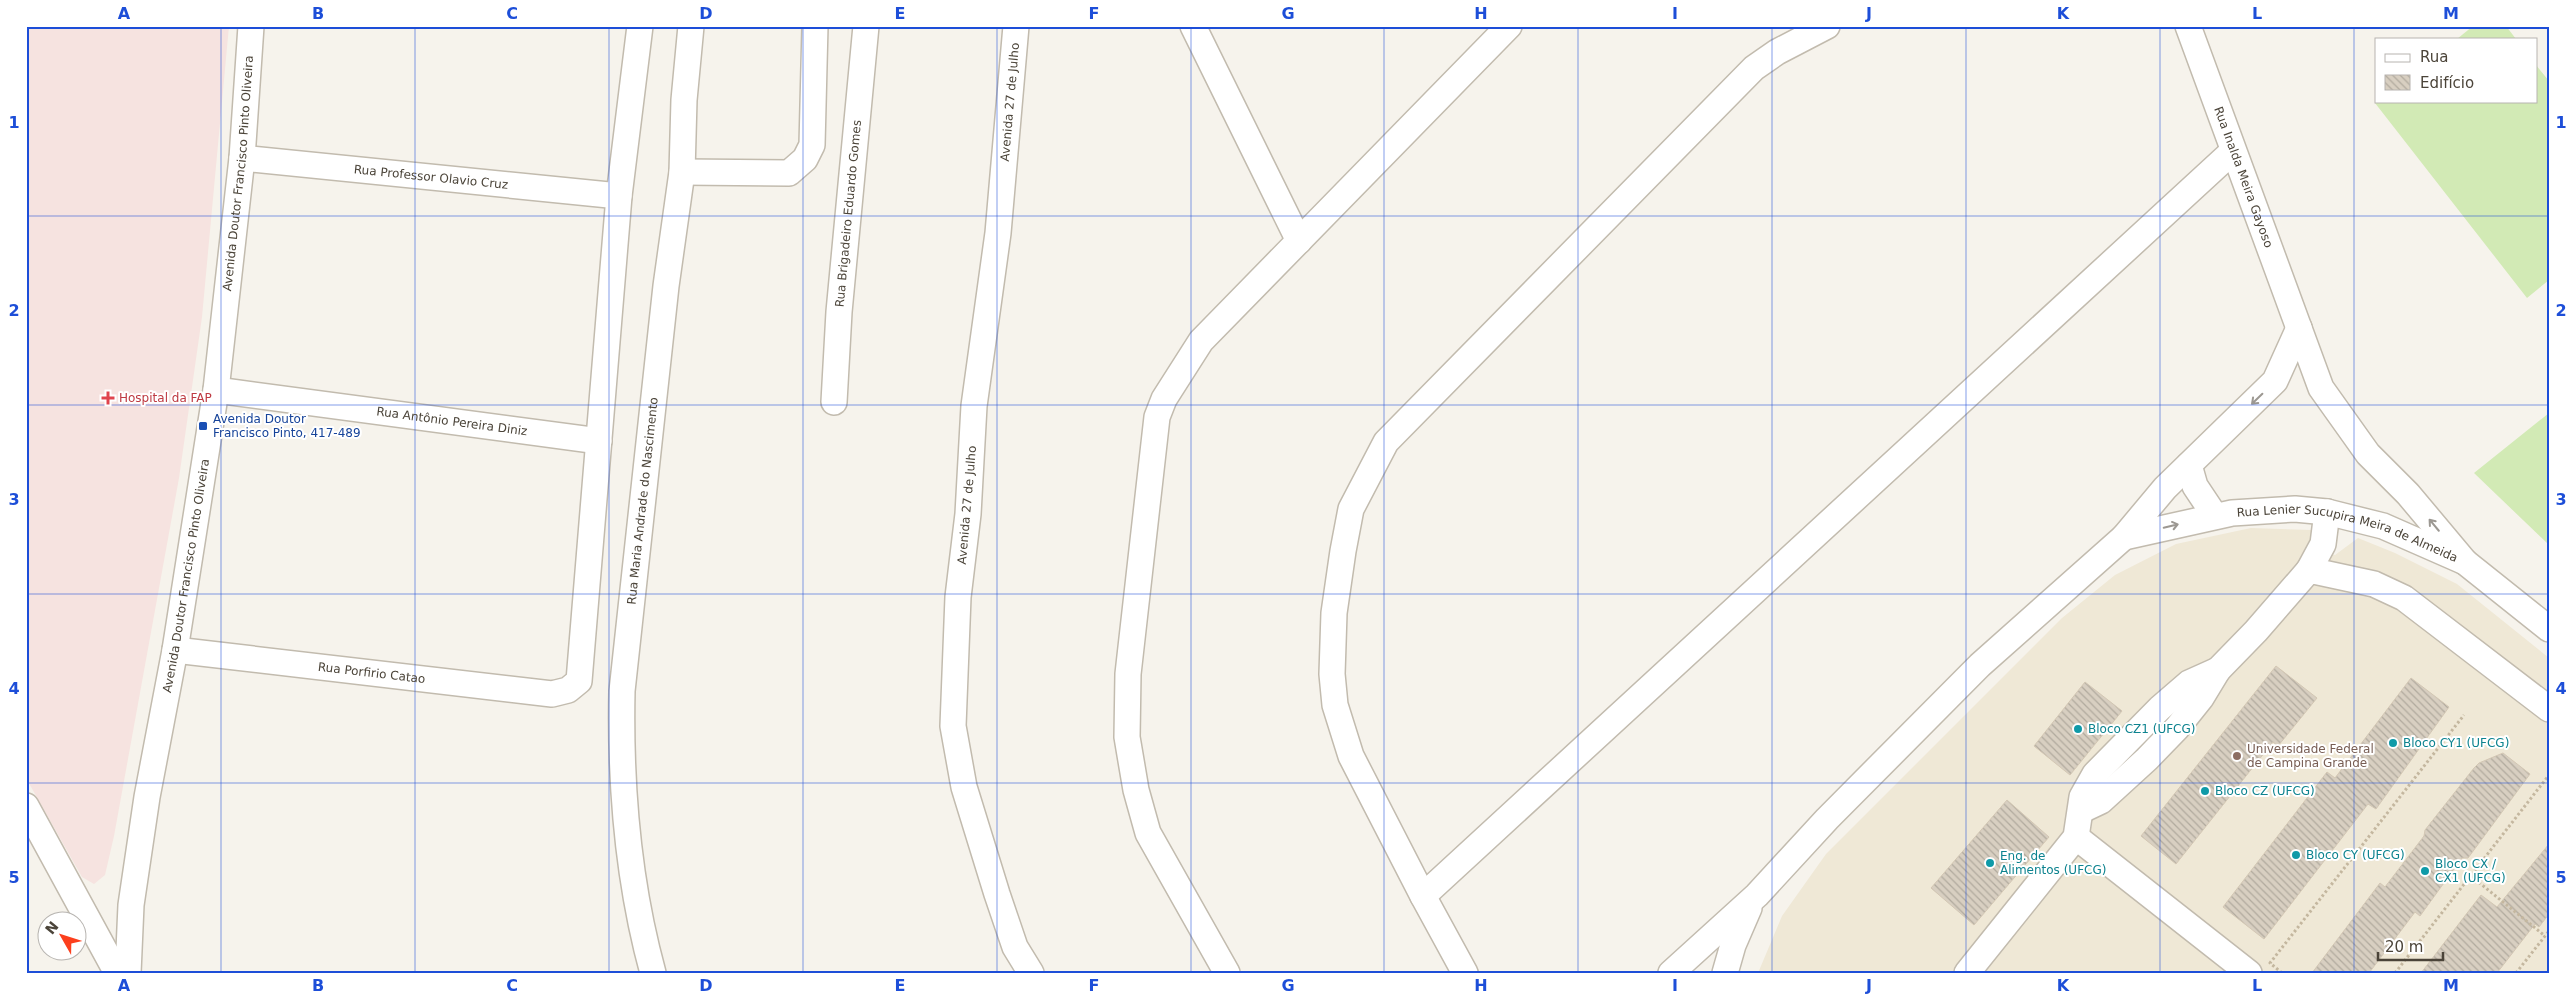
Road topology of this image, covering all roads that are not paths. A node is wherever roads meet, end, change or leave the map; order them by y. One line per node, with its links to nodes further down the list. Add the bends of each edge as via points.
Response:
1 (251, 26): 12 (street, Avenida Doutor Francisco Pinto Oliveira)
2 (640, 26): 14 (street)
3 (691, 26): 13 (street, Rua Maria Andrade do Nascimento)
4 (815, 26): 13 (street, via 812,146 805,159 789,173)
5 (866, 26): 20 (street, Rua Brigadeiro Eduardo Gomes, via 839,312)
6 (1016, 26): 40 (street, Avenida 27 de Julho, via 998,234 974,406 968,514 958,597 953,726 964,787 997,894 1015,947)
7 (1193, 26): 15 (street)
8 (1509, 26): 15 (street)
9 (1827, 26): 36 (street, via 1754,68 1386,442 1351,509 1334,613 1332,674 1335,705 1351,756)
10 (2188, 26): 11 (street, Rua Inalda Meira Gayoso)
11 (2233, 150): 16 (street, Rua Inalda Meira Gayoso); 36 (street)
12 (242, 158): 14 (street, Rua Professor Olavio Cruz); 19 (street, Avenida Doutor Francisco Pinto Oliveira)
13 (682, 172): 39 (street, Rua Maria Andrade do Nascimento, via 666,286 622,691 621,728 631,864 643,938)
14 (619, 196): 21 (street)
15 (1299, 241): 41 (street, via 1201,340 1164,399 1157,417 1128,674 1127,737 1136,790 1148,833)
16 (2299, 328): 17 (street); 18 (street, Rua Inalda Meira Gayoso)
17 (2276, 381): 18 (street, via 2291,380); 22 (street, one-way to 22)
18 (2321, 388): 23 (street, Rua Inalda Meira Gayoso, via 2368,454)
19 (216, 390): 21 (street, Rua Antônio Pereira Diniz); 31 (street, Avenida Doutor Francisco Pinto Oliveira)
20 (834, 402)
21 (599, 441): 31 (street, Rua Porfirio Catao, via 579,681 568,690 552,694)
22 (2189, 465): 25 (street, via 2195,486); 27 (street)
23 (2408, 494): 26 (street, via 2404,509 2395,520); 28 (street, Rua Inalda Meira Gayoso, one-way to 23)
24 (2327, 512): 25 (street, Rua Lenier Sucupira Meira de Almeida, via 2295,508); 26 (street, Rua Lenier Sucupira Meira de Almeida); 29 (street, via 2323,544)
25 (2215, 516): 27 (street, Rua Lenier Sucupira Meira de Almeida, one-way to 25)
26 (2382, 526): 28 (street, Rua Lenier Sucupira Meira de Almeida)
27 (2124, 537): 35 (street, via 1980,664)
28 (2465, 562): 30 (street, Rua Lenier Sucupira Meira de Almeida)
29 (2309, 570): 32 (street, via 2374,584 2404,598); 34 (street, via 2218,670 2189,683 2095,774 2082,797)
30 (2549, 629)
31 (175, 650): 38 (street, Avenida Doutor Francisco Pinto Oliveira, via 147,797 133,895)
32 (2549, 708)
33 (26, 806): 37 (street)
34 (2076, 837): 45 (street); 46 (street)
35 (1757, 895): 43 (street); 44 (street, via 1743,919)
36 (1423, 896): 42 (street)
37 (117, 973)
38 (128, 973)
39 (653, 973)
40 (1031, 973)
41 (1227, 973)
42 (1465, 973)
43 (1671, 973)
44 (1725, 973)
45 (1967, 973)
46 (2249, 973)

